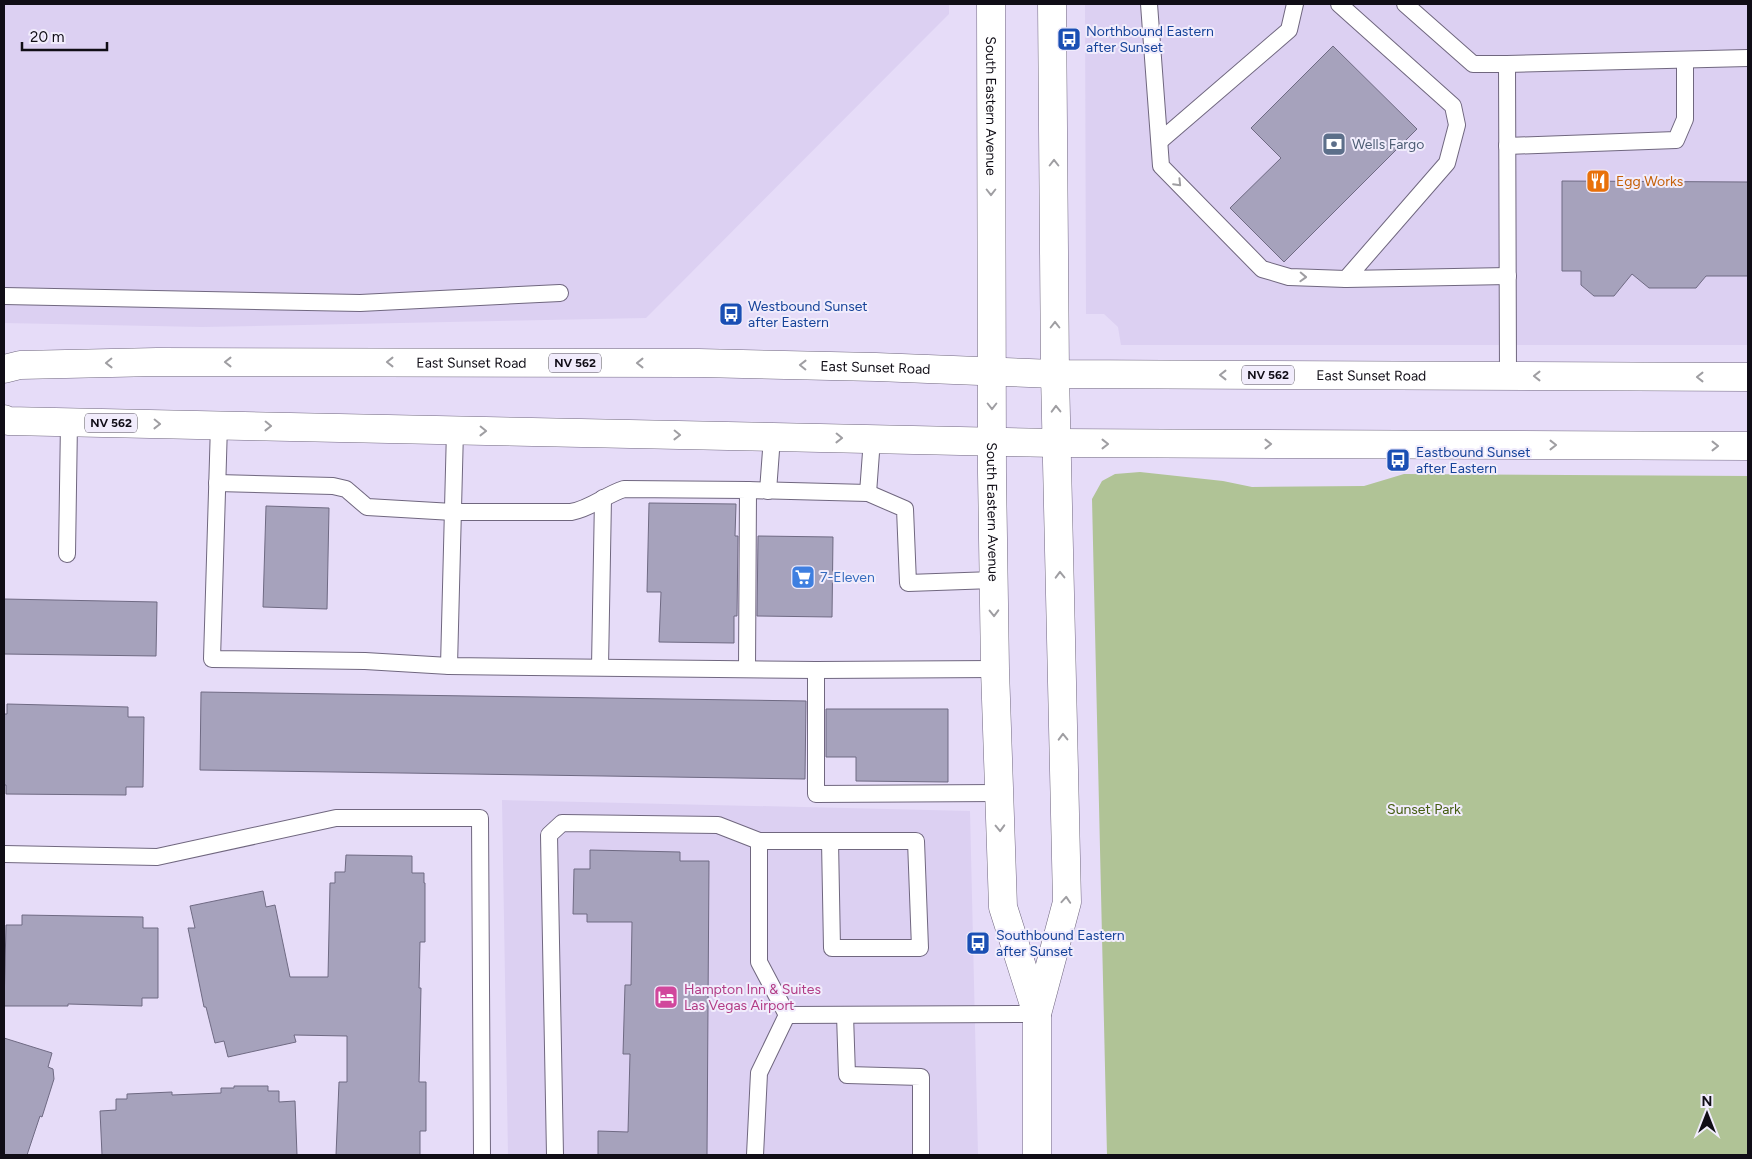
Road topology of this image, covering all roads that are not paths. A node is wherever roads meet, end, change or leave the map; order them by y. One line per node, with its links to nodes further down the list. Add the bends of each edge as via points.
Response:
1 (991, 4): 17 (main road, South Eastern Avenue, one-way to 17)
2 (1052, 4): 18 (main road, South Eastern Avenue, one-way to 2)
3 (1149, 4): 10 (lane)
4 (1295, 4): 10 (lane, via 1289,30)
5 (1339, 4): 13 (lane, via 1453,106 1457,126 1447,163)
6 (1405, 4): 9 (lane, via 1473,64)
7 (1748, 58): 8 (lane)
8 (1685, 60): 9 (lane); 11 (lane, via 1685,119 1676,140)
9 (1507, 64): 11 (lane)
10 (1160, 141): 13 (lane, one-way to 13, via 1161,166 1262,270 1289,277)
11 (1507, 146): 12 (lane)
12 (1508, 276): 13 (lane); 19 (lane)
13 (1346, 279)
14 (560, 293): 15 (lane, via 360,303)
15 (4, 296)
16 (4, 369): 17 (main road, East Sunset Road / NV 562, one-way to 16, via 699,363 158,362 20,365)
17 (992, 371): 18 (main road, East Sunset Road / NV 562); 27 (main road, South Eastern Avenue, one-way to 27)
18 (1055, 374): 19 (main road, East Sunset Road / NV 562, one-way to 18); 28 (main road, South Eastern Avenue, one-way to 18)
19 (1508, 376): 20 (main road, East Sunset Road / NV 562, one-way to 19)
20 (1748, 377)
21 (4, 419): 22 (main road, NV 562)
22 (69, 422): 23 (main road, NV 562, one-way to 23); 36 (lane)
23 (219, 425): 24 (main road, NV 562, one-way to 24); 30 (lane)
24 (454, 430): 25 (main road, NV 562, one-way to 25); 35 (lane)
25 (772, 437): 26 (main road, NV 562, one-way to 26); 32 (lane)
26 (872, 439): 27 (main road, NV 562); 33 (lane)
27 (992, 442): 28 (main road, NV 562); 37 (main road, South Eastern Avenue)
28 (1056, 443): 29 (main road, NV 562, one-way to 29); 47 (main road, South Eastern Avenue, one-way to 28, via 1067,902)
29 (1748, 446)
30 (217, 483): 35 (lane, via 333,486 346,488 367,507); 38 (lane, via 212,659 365,661)
31 (748, 490): 32 (lane); 34 (lane, via 624,488); 40 (lane)
32 (768, 491): 33 (lane)
33 (868, 493): 37 (lane, via 906,509 908,583)
34 (603, 498): 35 (lane, via 582,511); 39 (lane)
35 (453, 512): 38 (lane)
36 (67, 554)
37 (994, 580): 41 (main road, South Eastern Avenue, one-way to 41)
38 (449, 666): 39 (lane)
39 (600, 667): 40 (lane)
40 (747, 669): 42 (lane)
41 (995, 669): 42 (lane); 43 (main road, South Eastern Avenue)
42 (816, 670): 43 (lane, via 816,794)
43 (999, 794): 47 (main road, South Eastern Avenue, one-way to 47, via 1003,907)
44 (759, 841): 45 (lane); 48 (lane, via 759,962); 51 (lane, via 718,825 562,824 549,835)
45 (830, 841): 45 (lane, via 916,841 920,948 832,948)
46 (4, 854): 50 (lane, via 157,857 336,818 480,818)
47 (1037, 1014): 49 (lane); 54 (main road, South Eastern Avenue)
48 (787, 1015): 49 (lane); 52 (lane, via 759,1073)
49 (845, 1015): 53 (lane, via 847,1075 922,1077)
50 (482, 1155)
51 (555, 1155)
52 (755, 1155)
53 (921, 1155)
54 (1038, 1155)

